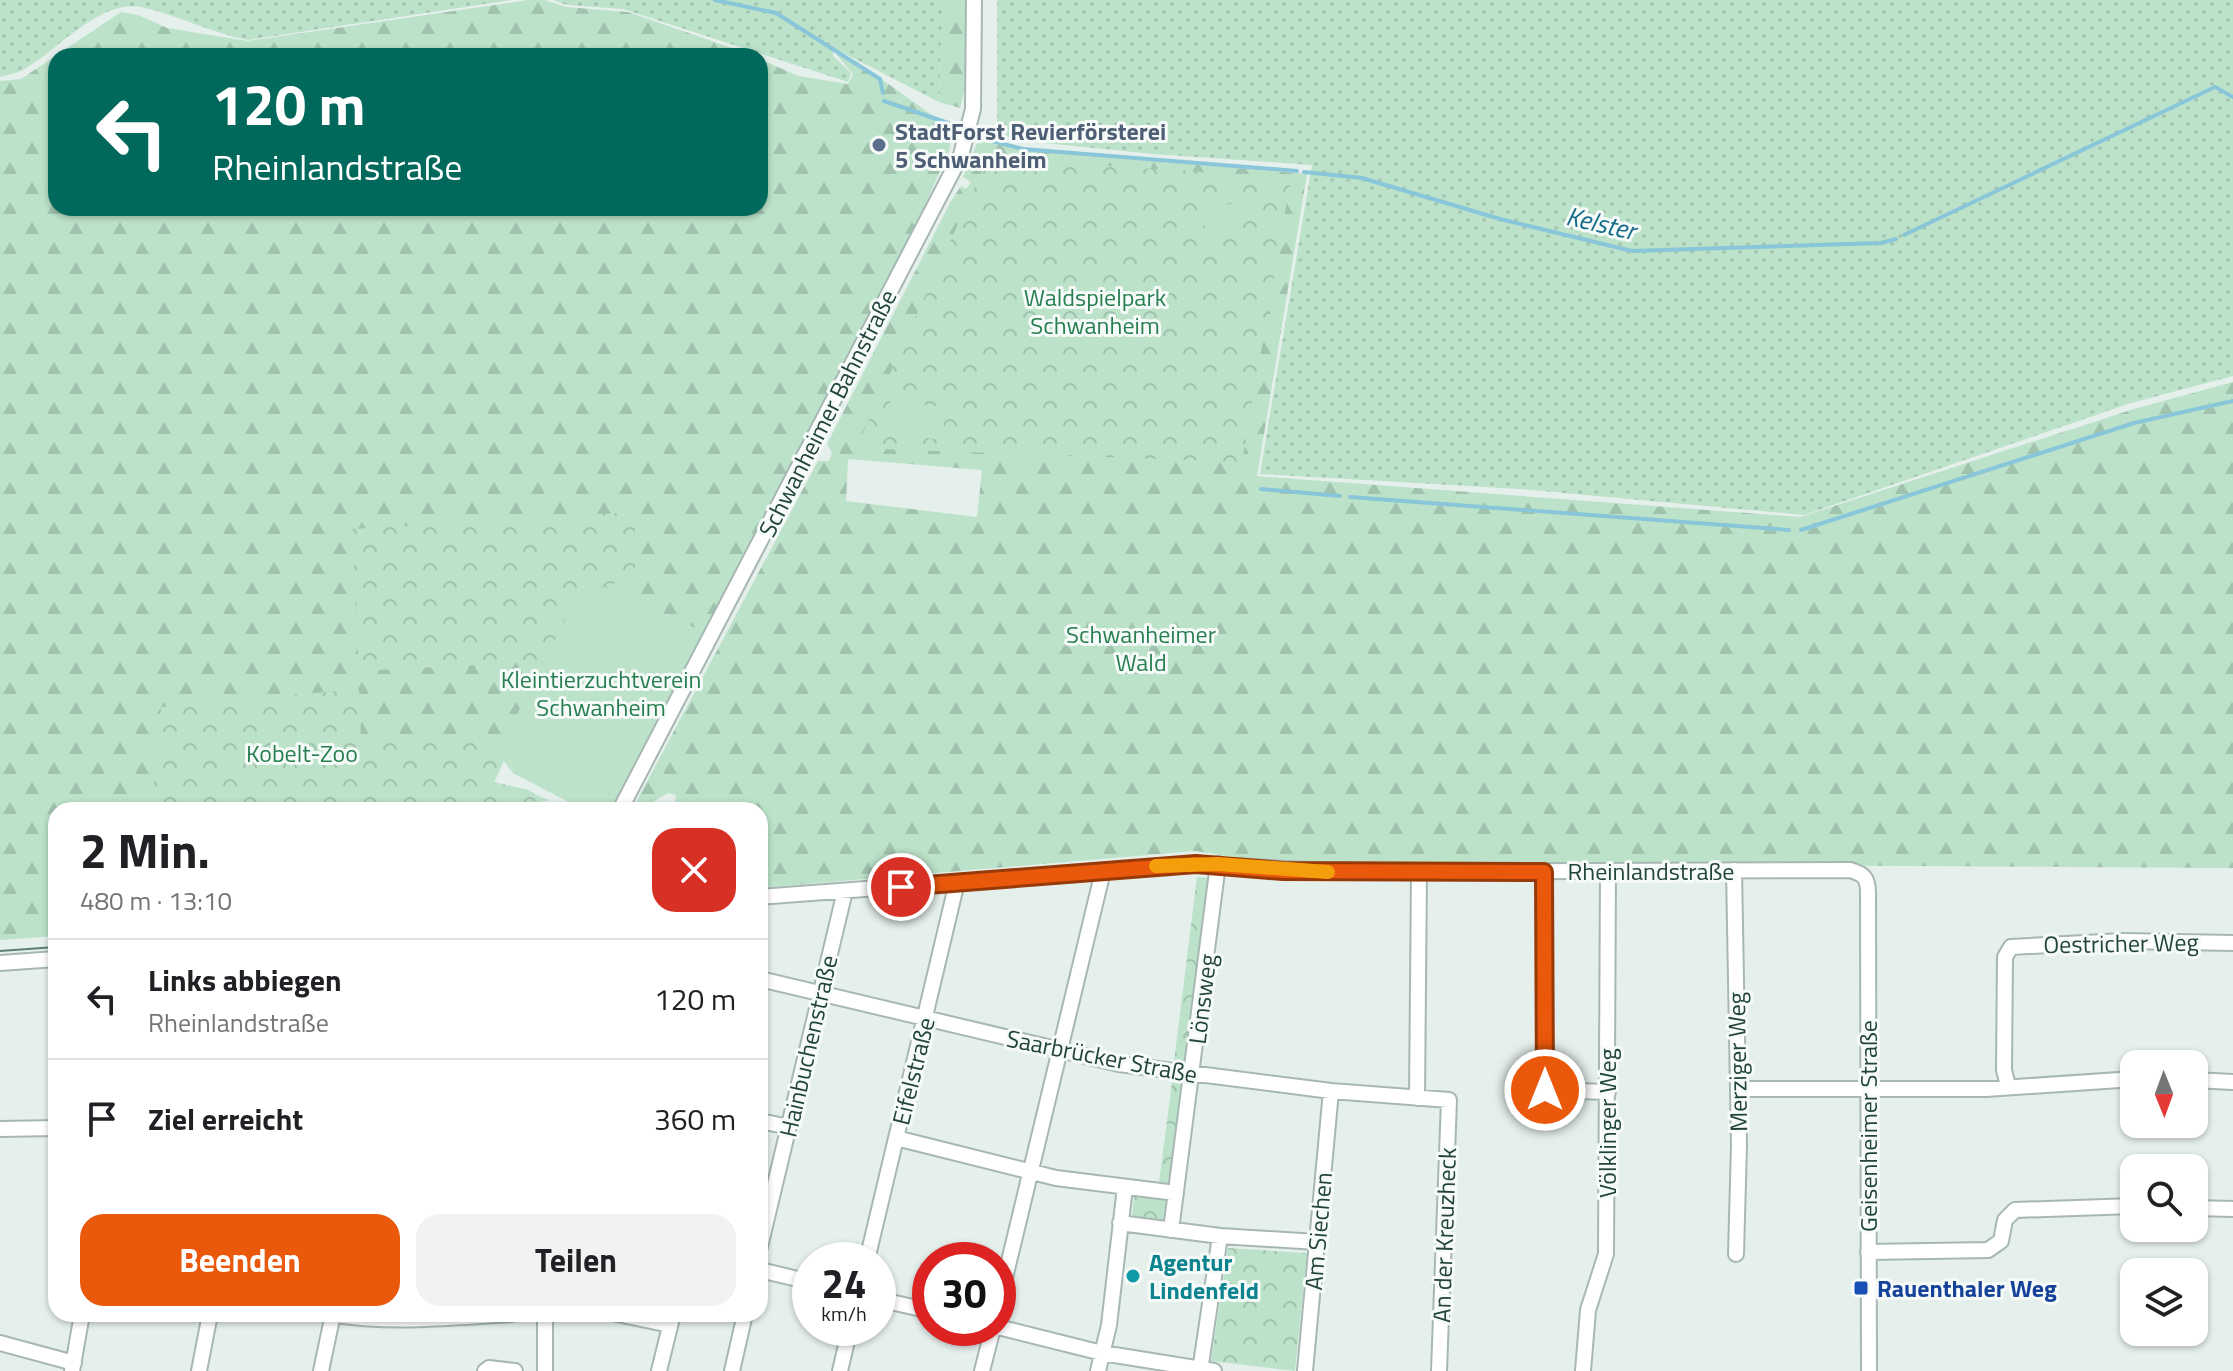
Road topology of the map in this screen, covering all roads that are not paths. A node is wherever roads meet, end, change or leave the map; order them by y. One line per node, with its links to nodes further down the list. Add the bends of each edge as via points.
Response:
1 (974, 0): 2 (street, Schwanheimer Bahnstraße, via 973,109 961,155)
2 (624, 802)
3 (1218, 864): 5 (street, Rheinlandstraße); 6 (street, Rheinlandstraße, via 1283,871); 20 (street, Lönsweg)
4 (1734, 870): 8 (street, Rheinlandstraße); 9 (street, Rheinlandstraße, via 1850,870); 25 (street, Merziger Weg)
5 (1103, 871): 10 (street, Rheinlandstraße); 19 (street)
6 (1419, 872): 7 (street, Rheinlandstraße); 29 (street)
7 (1544, 872): 8 (street, Rheinlandstraße); 28 (street, via 1545,1090)
8 (1608, 872): 28 (street, Völklinger Weg)
9 (1868, 881): 26 (street, Geisenheimer Straße)
10 (957, 882): 11 (street, Rheinlandstraße); 18 (street, Eifelstraße)
11 (845, 891): 12 (street, Rheinlandstraße); 17 (street, Hainbuchenstraße)
12 (768, 896)
13 (2233, 943): 24 (street, Oestricher Weg, via 2011,947 2005,957)
14 (48, 960): 15 (street)
15 (0, 963)
16 (768, 981): 17 (street, Saarbrücker Straße)
17 (819, 993): 18 (street, Saarbrücker Straße); 32 (street, Hainbuchenstraße)
18 (925, 1019): 19 (street, Saarbrücker Straße); 35 (street, Eifelstraße)
19 (1062, 1051): 20 (street, Saarbrücker Straße); 36 (street)
20 (1192, 1076): 27 (street, Saarbrücker Straße); 38 (street, Lönsweg)
21 (2120, 1080): 24 (street)
22 (2208, 1081): 23 (street)
23 (2233, 1082)
24 (2008, 1086): 26 (street)
25 (1738, 1089): 26 (street); 50 (street, Merziger Weg)
26 (1868, 1089): 49 (street, Geisenheimer Straße)
27 (1331, 1091): 29 (street, Saarbrücker Straße); 48 (street, Am Siechen)
28 (1608, 1092): 78 (street, Völklinger Weg, via 1606,1254 1588,1310)
29 (1417, 1098): 30 (street, Saarbrücker Straße)
30 (1449, 1100): 77 (street, An der Kreuzheck)
31 (768, 1123): 32 (street)
32 (789, 1127): 42 (street, Hainbuchenstraße)
33 (48, 1128): 34 (street)
34 (0, 1129)
35 (896, 1138): 36 (street); 46 (street, Eifelstraße)
36 (1032, 1172): 37 (street); 47 (street)
37 (1125, 1187): 38 (street); 43 (street)
38 (1176, 1193): 44 (street, Lönsweg)
39 (2120, 1206): 49 (street, via 2015,1210 2005,1220 2001,1241 1988,1250)
40 (2208, 1208): 41 (street)
41 (2233, 1209)
42 (768, 1214)
43 (1120, 1223): 44 (street); 63 (street)
44 (1171, 1230): 45 (street)
45 (1220, 1236): 48 (street); 65 (street)
46 (871, 1242)
47 (1014, 1242)
48 (1317, 1242): 76 (street, Am Siechen)
49 (1868, 1252): 79 (street, Geisenheimer Straße)
50 (1736, 1254)
51 (768, 1272): 52 (street)
52 (792, 1278)
53 (81, 1322): 64 (street)
54 (208, 1322): 66 (street)
55 (330, 1322): 67 (street)
56 (545, 1322): 70 (street)
57 (671, 1322): 71 (street)
58 (743, 1322): 72 (street)
59 (1016, 1333): 63 (street)
60 (0, 1343): 64 (street)
61 (846, 1346): 73 (street)
62 (990, 1346): 74 (street)
63 (1102, 1353): 65 (street); 75 (street)
64 (73, 1367)
65 (1205, 1370)
66 (199, 1371)
67 (321, 1371)
68 (485, 1371): 69 (street)
69 (515, 1371)
70 (545, 1371)
71 (659, 1371)
72 (732, 1371)
73 (840, 1371)
74 (982, 1371)
75 (1098, 1371)
76 (1305, 1371)
77 (1439, 1371)
78 (1583, 1371)
79 (1869, 1371)

